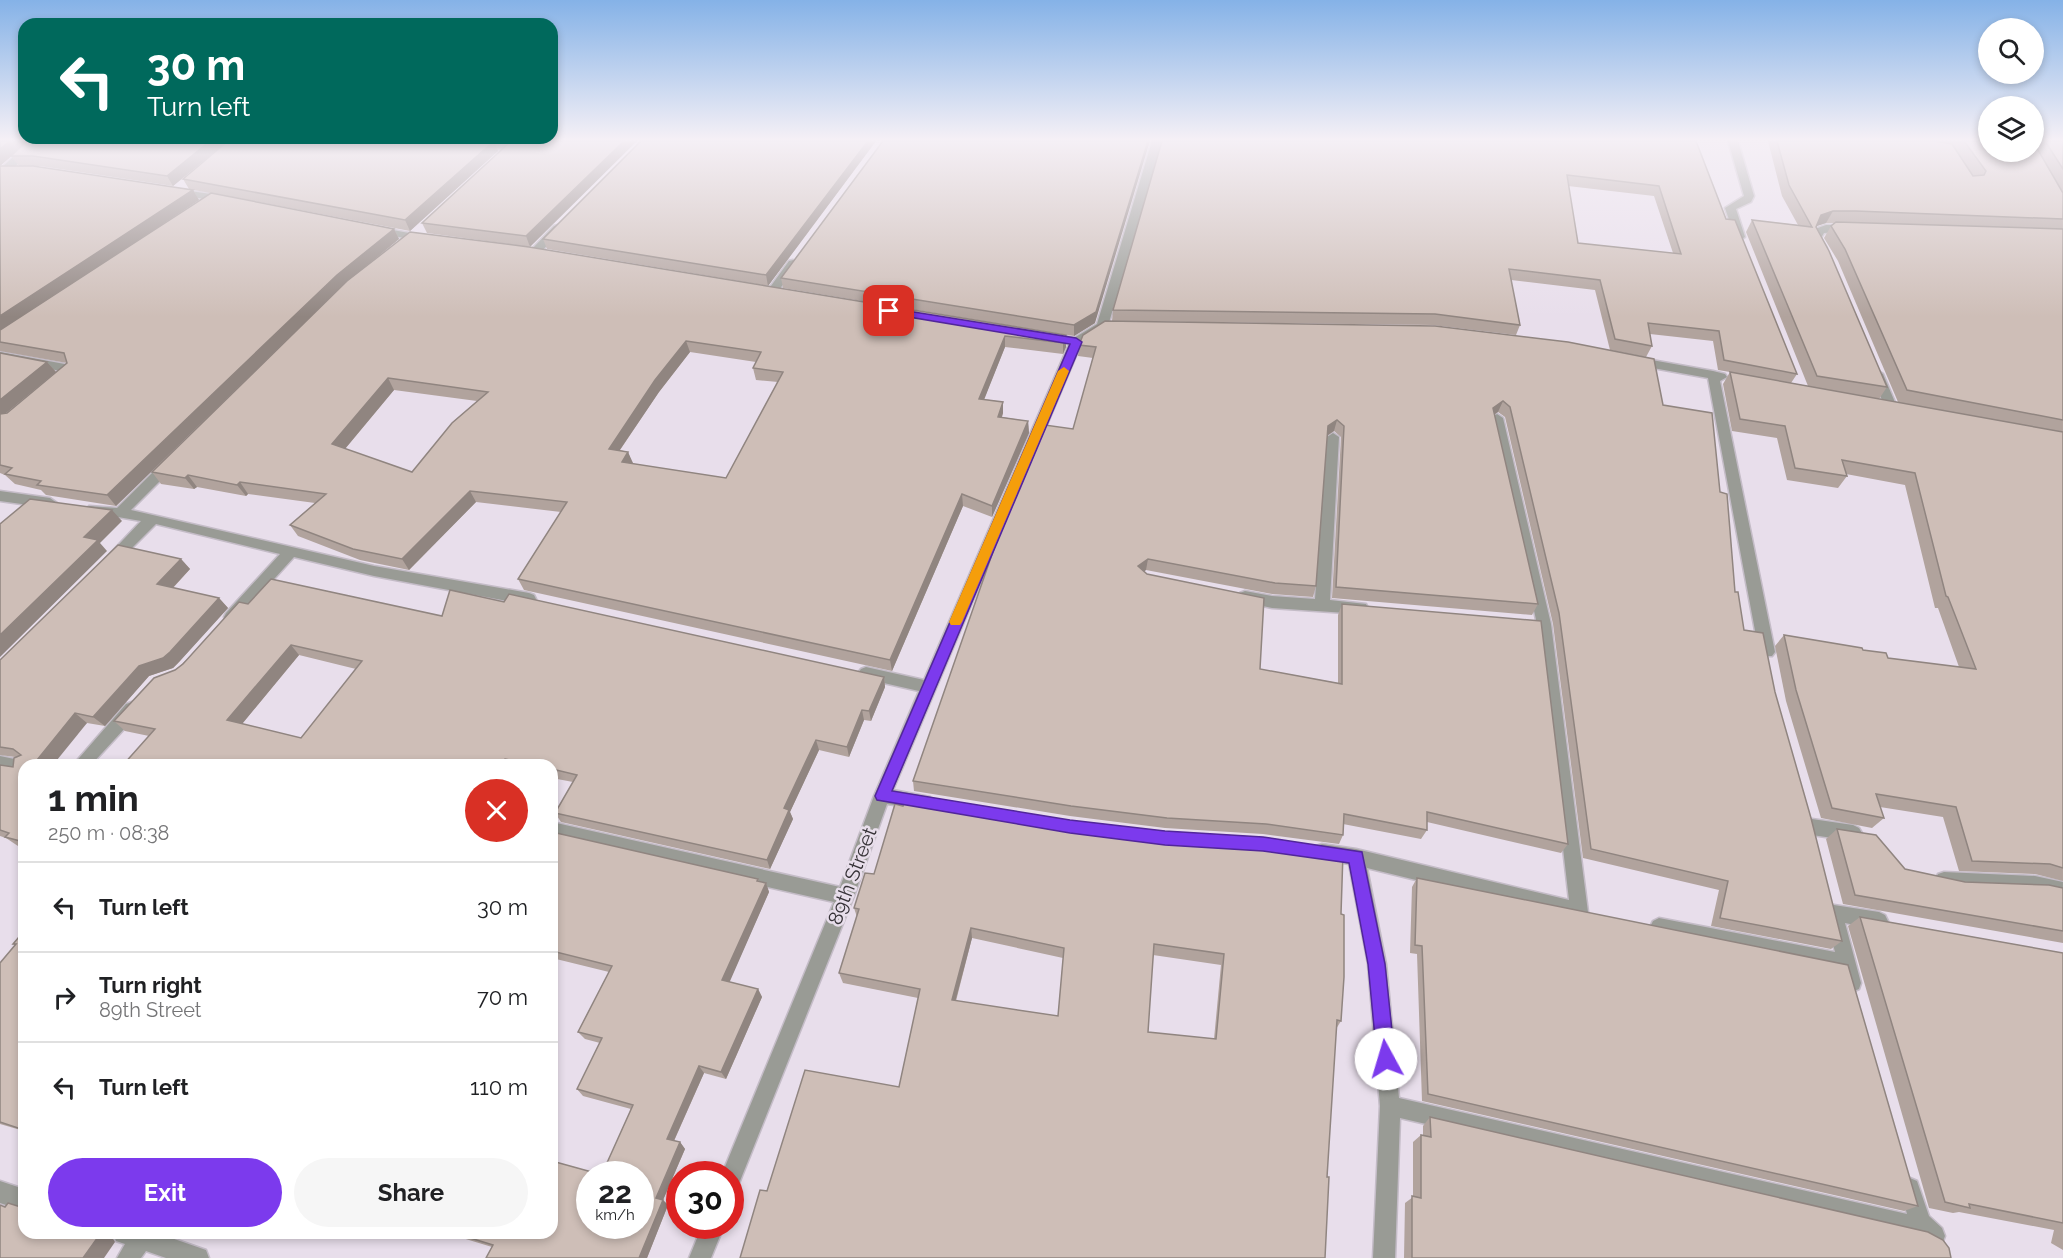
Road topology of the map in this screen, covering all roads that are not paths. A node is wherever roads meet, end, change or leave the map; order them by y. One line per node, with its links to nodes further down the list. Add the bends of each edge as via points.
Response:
1 (211, 200): 6 (street)
2 (227, 200): 5 (street)
3 (1141, 200): 17 (street, via 1108,326)
4 (1747, 200): 11 (street, via 1730,208)
5 (236, 201)
6 (195, 210)
7 (566, 221): 12 (street)
8 (368, 228): 10 (street)
9 (1860, 228): 14 (street, via 1819,231 1816,238)
10 (435, 240)
11 (1744, 246)
12 (534, 253)
13 (800, 254): 15 (street)
14 (1830, 262)
15 (772, 292)
16 (1041, 336): 17 (street)
17 (1076, 342): 44 (street, 89th Street)
18 (0, 356): 23 (street, via 66,368 68,372)
19 (1621, 358): 21 (street)
20 (1873, 366): 24 (street)
21 (1713, 375): 22 (street); 42 (street)
22 (1735, 380)
23 (52, 385)
24 (1891, 408)
25 (1497, 418): 55 (street, via 1538,624 1585,913)
26 (1333, 437): 39 (street)
27 (179, 455): 32 (street)
28 (0, 496): 29 (street)
29 (38, 501): 30 (street); 33 (street)
30 (62, 504)
31 (85, 508): 32 (street)
32 (120, 513): 34 (street)
33 (23, 514)
34 (153, 518): 35 (street); 36 (street)
35 (291, 551): 38 (street); 41 (street)
36 (102, 569)
37 (1226, 593): 39 (street, via 1272,602)
38 (546, 603)
39 (1322, 605): 40 (street)
40 (1375, 609)
41 (224, 626)
42 (1770, 667)
43 (846, 669): 44 (street)
44 (927, 687): 49 (street, 89th Street)
45 (145, 695): 46 (street)
46 (86, 759)
47 (0, 763): 48 (street)
48 (18, 767)
49 (882, 796): 50 (street); 58 (street, 89th Street)
50 (941, 805)
51 (1812, 827): 53 (street)
52 (558, 831): 58 (street)
53 (1870, 836)
54 (1309, 850): 55 (street)
55 (1356, 857): 63 (street, via 1377,964)
56 (1931, 877): 57 (street, via 2035,884)
57 (2063, 890)
58 (845, 897): 64 (street, 89th Street)
59 (1637, 923): 61 (street)
60 (1892, 923): 61 (street, via 1833,908)
61 (1846, 963): 62 (street)
62 (1856, 997)
63 (1390, 1106): 65 (street, via 1913,1226 1939,1244 1920,1222); 74 (street)
64 (738, 1161)
65 (1904, 1166)
66 (0, 1191): 67 (street)
67 (18, 1198)
68 (135, 1239): 71 (street)
69 (148, 1239): 72 (street)
70 (708, 1239): 73 (street)
71 (128, 1258)
72 (198, 1258)
73 (700, 1258)
74 (1384, 1258)

